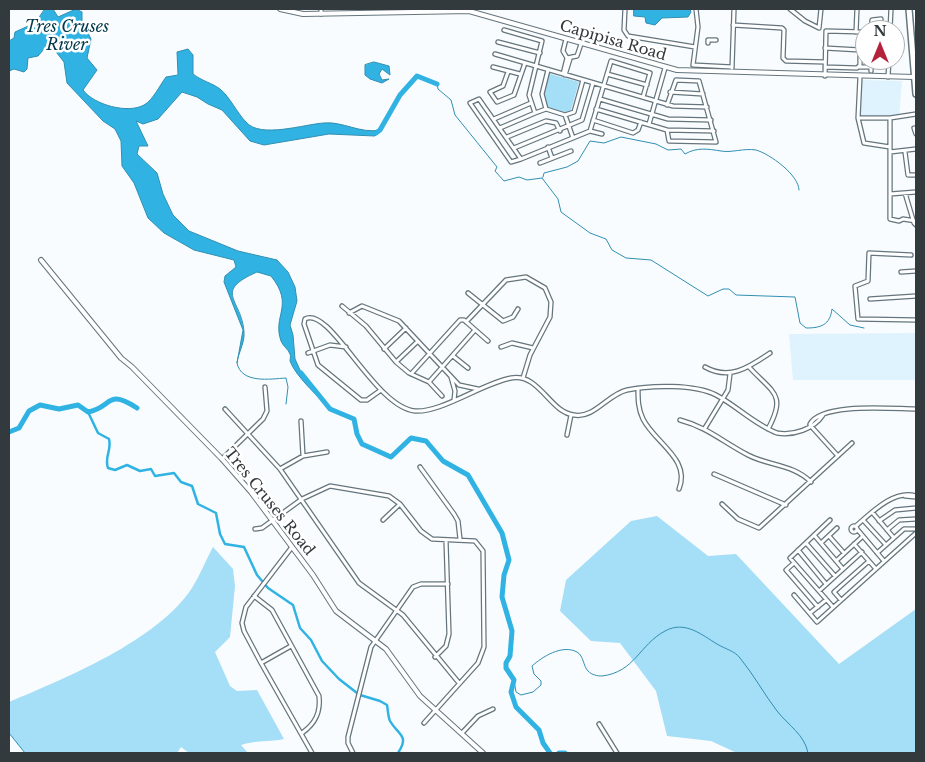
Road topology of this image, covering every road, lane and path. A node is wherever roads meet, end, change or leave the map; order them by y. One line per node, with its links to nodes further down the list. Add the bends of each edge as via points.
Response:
1 (280, 9): 9 (main road, Capipisa Road, via 299,14)
2 (319, 9): 9 (street)
3 (626, 9): 20 (street, via 624,30 628,36)
4 (696, 9): 20 (street)
5 (734, 9): 12 (street)
6 (790, 9): 7 (street, via 819,28)
7 (821, 9)
8 (909, 9): 43 (main road)
9 (320, 14): 15 (main road, Capipisa Road, via 469,11)
10 (881, 19): 11 (street)
11 (872, 20)
12 (733, 25): 27 (street, via 782,28 786,61); 30 (street)
13 (504, 30): 23 (street, via 541,40)
14 (855, 32): 21 (street, via 826,31)
15 (566, 39): 19 (main road, Capipisa Road); 25 (street, via 564,51)
16 (716, 40): 18 (street)
17 (498, 42): 23 (street)
18 (708, 42)
19 (581, 44): 25 (street, via 577,56); 32 (main road, Capipisa Road)
20 (695, 47): 30 (street, via 693,65)
21 (826, 48): 22 (street); 27 (street)
22 (855, 49)
23 (540, 53): 28 (street)
24 (495, 54): 26 (street)
25 (569, 58): 39 (street)
26 (525, 63): 28 (street); 36 (street)
27 (825, 64): 31 (street); 40 (street)
28 (536, 66): 33 (street); 54 (street, via 529,95)
29 (492, 67): 35 (street)
30 (732, 67): 38 (street)
31 (855, 67)
32 (665, 68): 38 (main road, Capipisa Road); 53 (street)
33 (548, 70): 39 (street); 57 (street, via 542,94)
34 (888, 70): 42 (street)
35 (508, 72): 36 (street); 36 (street, via 503,86 490,92 497,102 514,95)
36 (520, 74)
37 (607, 74): 46 (street); 46 (street, via 611,61 650,73); 47 (street)
38 (731, 74): 40 (main road, Capipisa Road)
39 (564, 75): 44 (street)
40 (825, 76): 41 (main road, Capipisa Road)
41 (860, 77): 42 (main road, Capipisa Road); 63 (street)
42 (888, 77): 43 (main road, Capipisa Road)
43 (914, 78): 50 (main road)
44 (583, 80): 45 (street); 62 (street, via 574,112)
45 (593, 83): 47 (street); 70 (street, via 582,120)
46 (647, 85): 51 (street)
47 (603, 86): 51 (street); 52 (street)
48 (670, 92): 49 (street); 49 (street, via 676,80 699,81); 55 (street)
49 (703, 94): 56 (street)
50 (916, 94)
51 (643, 97): 53 (street)
52 (599, 98): 58 (street); 60 (street)
53 (654, 101): 55 (street); 60 (street)
54 (531, 103): 59 (street); 65 (street)
55 (667, 105): 56 (street)
56 (707, 107): 67 (street)
57 (546, 108): 59 (street); 62 (street)
58 (596, 109): 66 (street); 68 (street)
59 (535, 113): 71 (street)
60 (651, 113): 67 (street, via 668,119); 69 (street)
61 (916, 114): 64 (street)
62 (565, 115): 70 (street)
63 (858, 118): 64 (street); 83 (street, via 864,143)
64 (890, 118): 83 (street)
65 (494, 119): 71 (street); 88 (street, via 479,99 470,103 506,158 511,162)
66 (593, 120): 68 (street, via 633,132 638,130); 75 (street)
67 (711, 120): 76 (street)
68 (641, 122): 69 (street)
69 (649, 124): 73 (street)
70 (569, 126): 74 (street); 80 (street)
71 (500, 128): 79 (street)
72 (914, 128): 78 (street)
73 (667, 130): 76 (street); 76 (street, via 669,141 716,142)
74 (560, 131): 79 (street, via 556,123 546,121); 82 (street)
75 (590, 131): 77 (street); 80 (street)
76 (714, 132)
77 (602, 134)
78 (916, 134)
79 (507, 137): 82 (street)
80 (574, 138): 81 (street)
81 (548, 147): 87 (street); 88 (street)
82 (514, 148): 88 (street)
83 (890, 149): 86 (street); 93 (street)
84 (916, 149): 86 (street)
85 (571, 151): 87 (street)
86 (905, 152): 90 (street, via 908,175)
87 (552, 158): 89 (street)
88 (521, 159)
89 (540, 163)
90 (916, 175)
91 (916, 192): 92 (street)
92 (906, 193): 93 (street); 94 (street)
93 (889, 194): 94 (street, via 890,220)
94 (915, 221): 95 (street)
95 (916, 225)
96 (911, 255): 107 (street, via 869,254 868,280 855,286 856,311 858,319)
97 (41, 260): 155 (main road, Tres Cruses Road, via 121,358)
98 (916, 271): 99 (street)
99 (901, 272)
100 (468, 293): 103 (street)
101 (916, 296): 102 (street)
102 (870, 299)
103 (482, 305): 105 (street, via 502,321 512,317); 108 (street); 115 (street, via 501,284 512,278 526,277 541,284 550,297 551,313)
104 (342, 306): 106 (street)
105 (518, 309)
106 (349, 313): 109 (street, via 358,307 366,307 399,321); 116 (street, via 366,326)
107 (916, 320)
108 (466, 322): 110 (street); 120 (street, via 461,320)
109 (406, 328): 111 (street); 116 (street)
110 (475, 330): 112 (street); 121 (street)
111 (418, 341): 120 (street); 122 (street)
112 (488, 341)
113 (346, 347): 117 (street, via 330,345); 117 (street, via 317,318 310,316 304,324); 137 (street, via 367,377)
114 (501, 348): 115 (street, via 512,343)
115 (533, 348): 130 (street)
116 (384, 349): 122 (street)
117 (313, 352): 118 (street); 137 (street, via 318,365 360,400 367,400)
118 (308, 353)
119 (770, 353): 125 (street)
120 (431, 354): 123 (street); 127 (street)
121 (453, 356): 123 (street); 126 (street)
122 (396, 362): 127 (street)
123 (443, 367): 129 (street); 131 (street)
124 (705, 367): 128 (street, via 717,373)
125 (749, 367): 128 (street); 148 (street, via 777,398 778,407)
126 (468, 368)
127 (411, 374): 131 (street)
128 (730, 374): 140 (street, via 730,386)
129 (451, 376): 132 (street); 134 (street)
130 (523, 378): 136 (street, via 511,378); 143 (street)
131 (429, 382): 138 (street)
132 (459, 385): 134 (street); 136 (street)
133 (265, 387): 149 (street, via 266,411 263,419)
134 (455, 388): 139 (street)
135 (638, 388): 140 (street, via 695,388); 143 (street, via 614,394 585,414); 160 (street, via 642,417 681,466)
136 (479, 389): 139 (street)
137 (381, 390): 139 (street, via 399,406 415,411)
138 (442, 396)
139 (454, 400)
140 (723, 400): 147 (street); 148 (street)
141 (916, 408): 146 (street, via 842,409 823,415)
142 (225, 409): 149 (street)
143 (571, 415): 150 (street)
144 (301, 420): 153 (street)
145 (680, 420): 147 (street)
146 (810, 425): 148 (street, via 791,434); 154 (street)
147 (705, 428): 159 (street, via 749,455 792,468)
148 (768, 429)
149 (248, 434): 155 (street); 157 (street)
150 (567, 434)
151 (852, 443): 154 (street)
152 (327, 452): 153 (street)
153 (302, 456): 157 (street)
154 (838, 456): 159 (street)
155 (222, 458): 172 (main road, Tres Cruses Road)
156 (420, 467): 182 (street, via 458,520)
157 (280, 469): 162 (street)
158 (714, 474): 165 (street)
159 (811, 482): 165 (street)
160 (680, 489)
161 (916, 496): 167 (street, via 896,497)
162 (302, 499): 163 (street, via 330,486 389,496); 172 (street); 209 (street, via 359,583)
163 (400, 504): 169 (street); 183 (street, via 426,536)
164 (722, 504): 165 (street, via 738,519 759,528)
165 (786, 505)
166 (916, 508): 173 (street, via 898,509)
167 (872, 512): 171 (street); 173 (street)
168 (916, 519): 176 (street, via 899,520)
169 (383, 520)
170 (830, 520): 178 (street)
171 (864, 520): 180 (street, via 856,528); 187 (street)
172 (272, 521): 174 (street, via 262,528); 188 (main road, Tres Cruses Road)
173 (879, 521): 176 (street)
174 (255, 528)
175 (837, 528): 179 (street)
176 (887, 530): 181 (street)
177 (916, 531): 181 (street, via 904,530); 195 (street)
178 (814, 535): 184 (street); 185 (street)
179 (829, 536): 185 (street); 191 (street)
180 (863, 536): 186 (street); 192 (street)
181 (894, 538): 187 (street)
182 (460, 539): 183 (street); 215 (street, via 475,541 483,551 484,646 478,662)
183 (446, 541): 200 (street)
184 (806, 543): 189 (street); 199 (street)
185 (821, 543): 194 (street)
186 (854, 544): 190 (street); 191 (street)
187 (886, 545): 192 (street)
188 (292, 547): 204 (street); 211 (main road, Tres Cruses Road, via 336,611)
189 (798, 550): 196 (street, via 790,558); 201 (street)
190 (862, 552): 193 (street); 197 (street)
191 (844, 553): 194 (street)
192 (877, 553): 195 (street)
193 (869, 560): 198 (street); 206 (street, via 834,592)
194 (836, 561): 197 (street)
195 (884, 561): 198 (street)
196 (794, 563): 202 (street); 207 (street, via 786,570)
197 (843, 569): 199 (street)
198 (876, 569): 206 (street)
199 (835, 576): 201 (street)
200 (448, 584): 209 (street, via 417,585); 213 (street, via 448,641)
201 (826, 584): 202 (street)
202 (818, 591): 205 (street)
203 (794, 595): 210 (street)
204 (254, 596): 212 (street, via 272,610); 214 (street, via 246,607 242,623)
205 (826, 600): 207 (street); 208 (street)
206 (841, 600): 208 (street)
207 (818, 606): 210 (street)
208 (833, 607): 210 (street, via 817,622)
209 (397, 610): 211 (street); 213 (street)
210 (810, 613)
211 (376, 640): 217 (main road, Tres Cruses Road, via 420,696); 223 (street, via 371,647 348,737)
212 (292, 646): 214 (street); 220 (street, via 319,696 320,704 315,721)
213 (435, 657): 215 (street)
214 (261, 664): 220 (street)
215 (459, 683): 217 (street)
216 (493, 708): 221 (street, via 478,716)
217 (435, 709): 218 (street); 221 (main road, Tres Cruses Road)
218 (424, 723)
219 (599, 724): 225 (street)
220 (302, 733): 222 (street)
221 (462, 733): 224 (main road, Tres Cruses Road)
222 (312, 753)
223 (353, 753)
224 (483, 753)
225 (617, 753)

